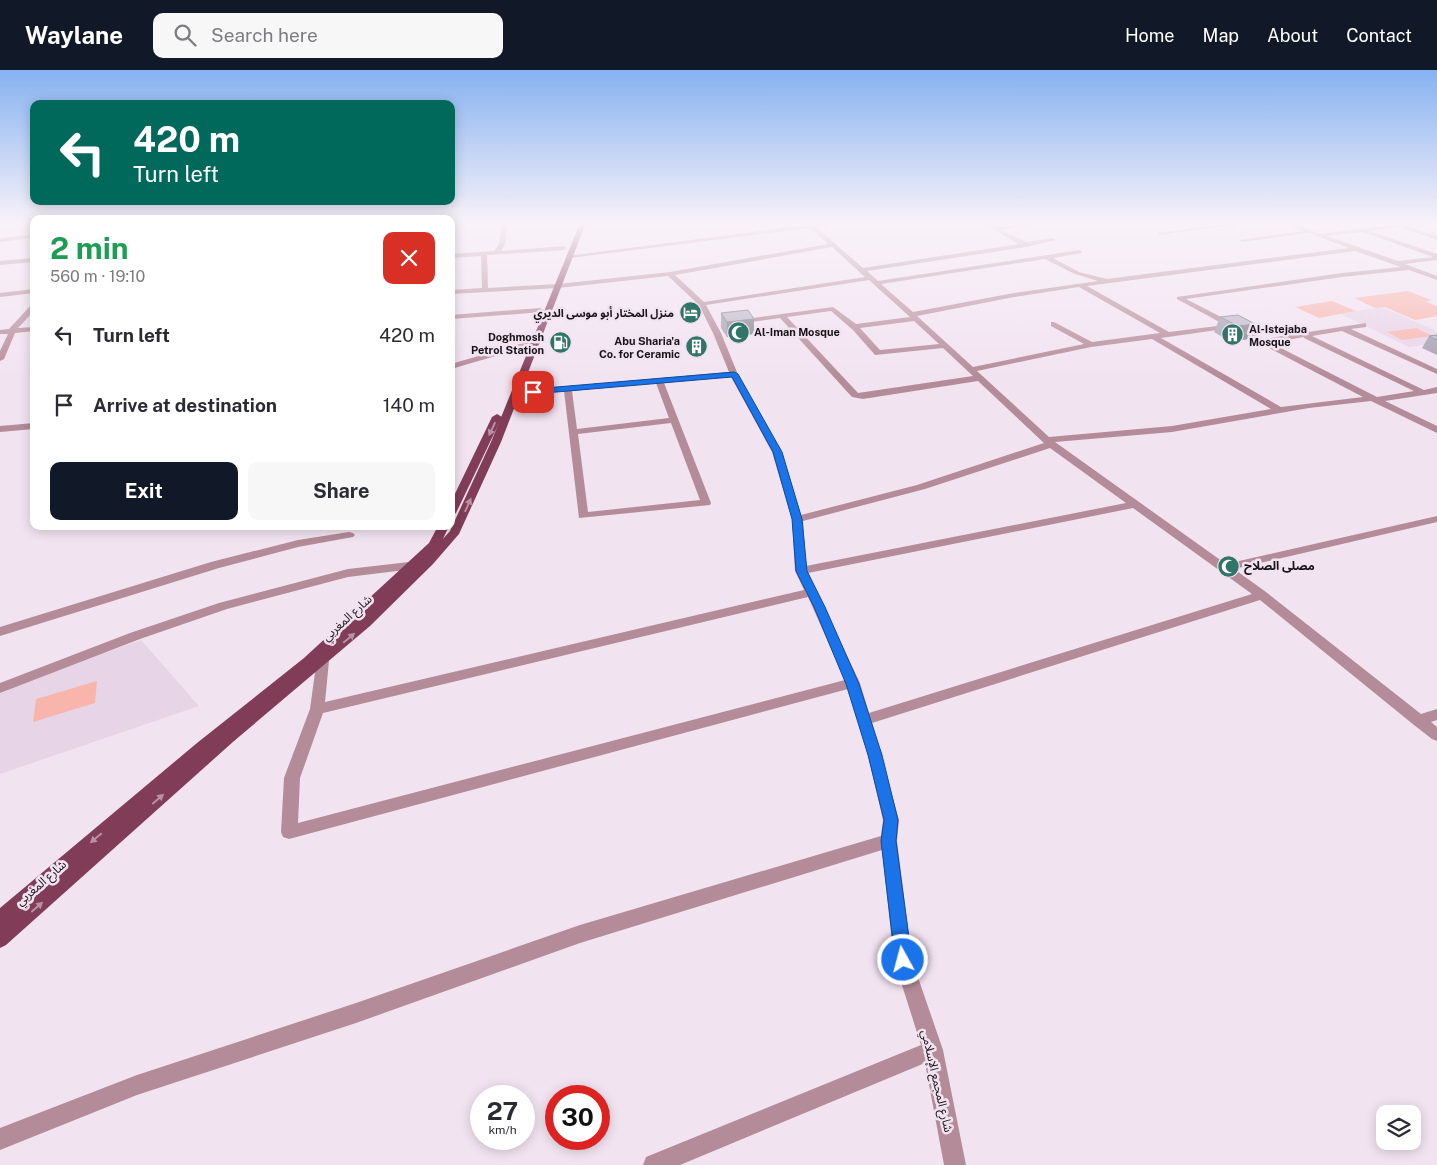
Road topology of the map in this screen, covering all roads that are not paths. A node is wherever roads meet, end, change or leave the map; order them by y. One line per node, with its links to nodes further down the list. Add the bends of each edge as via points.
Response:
1 (485, 274): 13 (street)
2 (559, 274): 11 (main road, شارع المغربي)
3 (670, 274): 11 (street); 17 (street, شارع المجمع الإسلامي)
4 (867, 274): 9 (street)
5 (914, 274): 9 (street)
6 (1081, 274): 10 (street)
7 (1161, 274): 10 (street)
8 (1341, 274): 26 (street, via 1179,298)
9 (874, 280): 17 (street); 22 (street)
10 (1108, 281): 12 (street)
11 (555, 286): 13 (street); 18 (main road, شارع المغربي); 49 (main road, شارع المغربي)
12 (1080, 286): 22 (street, via 1014,295); 32 (street)
13 (485, 289): 15 (street)
14 (30, 291): 16 (street)
15 (455, 292)
16 (0, 295)
17 (702, 304): 43 (street, شارع المجمع الإسلامي, via 718,324)
18 (540, 310): 21 (street); 36 (main road, شارع المغربي)
19 (30, 311): 30 (street)
20 (782, 316): 23 (street); 27 (street, via 833,309); 44 (street, via 856,395)
21 (455, 317)
22 (913, 317): 27 (street); 38 (street)
23 (732, 322)
24 (1054, 324): 37 (street)
25 (1364, 325): 29 (street)
26 (1234, 326): 32 (street); 35 (street)
27 (856, 328): 38 (street, via 878,353)
28 (30, 329): 30 (street)
29 (1344, 329): 33 (street); 42 (street)
30 (12, 330): 31 (street); 39 (street)
31 (0, 332)
32 (1168, 335): 34 (street)
33 (1307, 336): 35 (street); 48 (street)
34 (1154, 337): 37 (street); 51 (street)
35 (1266, 341): 50 (street)
36 (530, 343): 40 (street); 59 (main road, شارع المغربي, one-way to 59)
37 (1091, 345): 41 (street)
38 (943, 346): 41 (street)
39 (0, 358)
40 (455, 366)
41 (970, 370): 44 (street)
42 (1437, 372)
43 (734, 374): 45 (street); 60 (street, شارع المجمع الإسلامي, via 777,452)
44 (978, 378): 57 (street)
45 (659, 380): 46 (street); 52 (street)
46 (568, 390): 49 (street); 56 (street)
47 (1437, 390): 48 (street)
48 (1422, 392): 50 (street)
49 (516, 393): 70 (main road, شارع المغربي, one-way to 49, via 430,561 455,532)
50 (1375, 399): 51 (street); 55 (street)
51 (1278, 410): 57 (street, via 1172,429)
52 (675, 420): 56 (street); 56 (street, via 706,503 583,516)
53 (30, 426): 54 (street)
54 (0, 429)
55 (1437, 430)
56 (572, 432)
57 (1049, 442): 58 (street); 60 (street, via 921,487)
58 (1135, 504): 65 (street); 66 (street)
59 (455, 505)
60 (797, 519): 66 (street, شارع المجمع الإسلامي)
61 (1437, 519): 65 (street)
62 (442, 530): 64 (main road, شارع المغربي, via 434,544)
63 (349, 535): 69 (street, via 291,544 160,581)
64 (409, 566): 72 (street, via 348,573 223,606); 79 (main road, شارع المغربي, one-way to 79, via 309,661 202,747)
65 (1223, 568): 68 (street)
66 (801, 571): 67 (street, شارع المجمع الإسلامي)
67 (812, 592): 71 (street, شارع المجمع الإسلامي); 73 (street)
68 (1262, 594): 75 (street); 76 (street)
69 (0, 632)
70 (322, 661): 73 (street); 80 (main road, شارع المغربي, one-way to 70, via 229,737)
71 (852, 684): 73 (street, via 289,832 292,778); 75 (street, شارع المجمع الإسلامي)
72 (0, 688)
73 (317, 709)
74 (1437, 714): 76 (street)
75 (864, 720): 78 (street, شارع المجمع الإسلامي, via 891,820)
76 (1419, 721): 77 (street)
77 (1437, 735)
78 (889, 841): 81 (street, شارع المجمع الإسلامي, via 903,960); 82 (street, via 580,934 137,1085)
79 (0, 919)
80 (0, 939)
81 (933, 1050): 83 (street); 84 (street, شارع المجمع الإسلامي)
82 (0, 1139)
83 (654, 1165)
84 (955, 1165)

